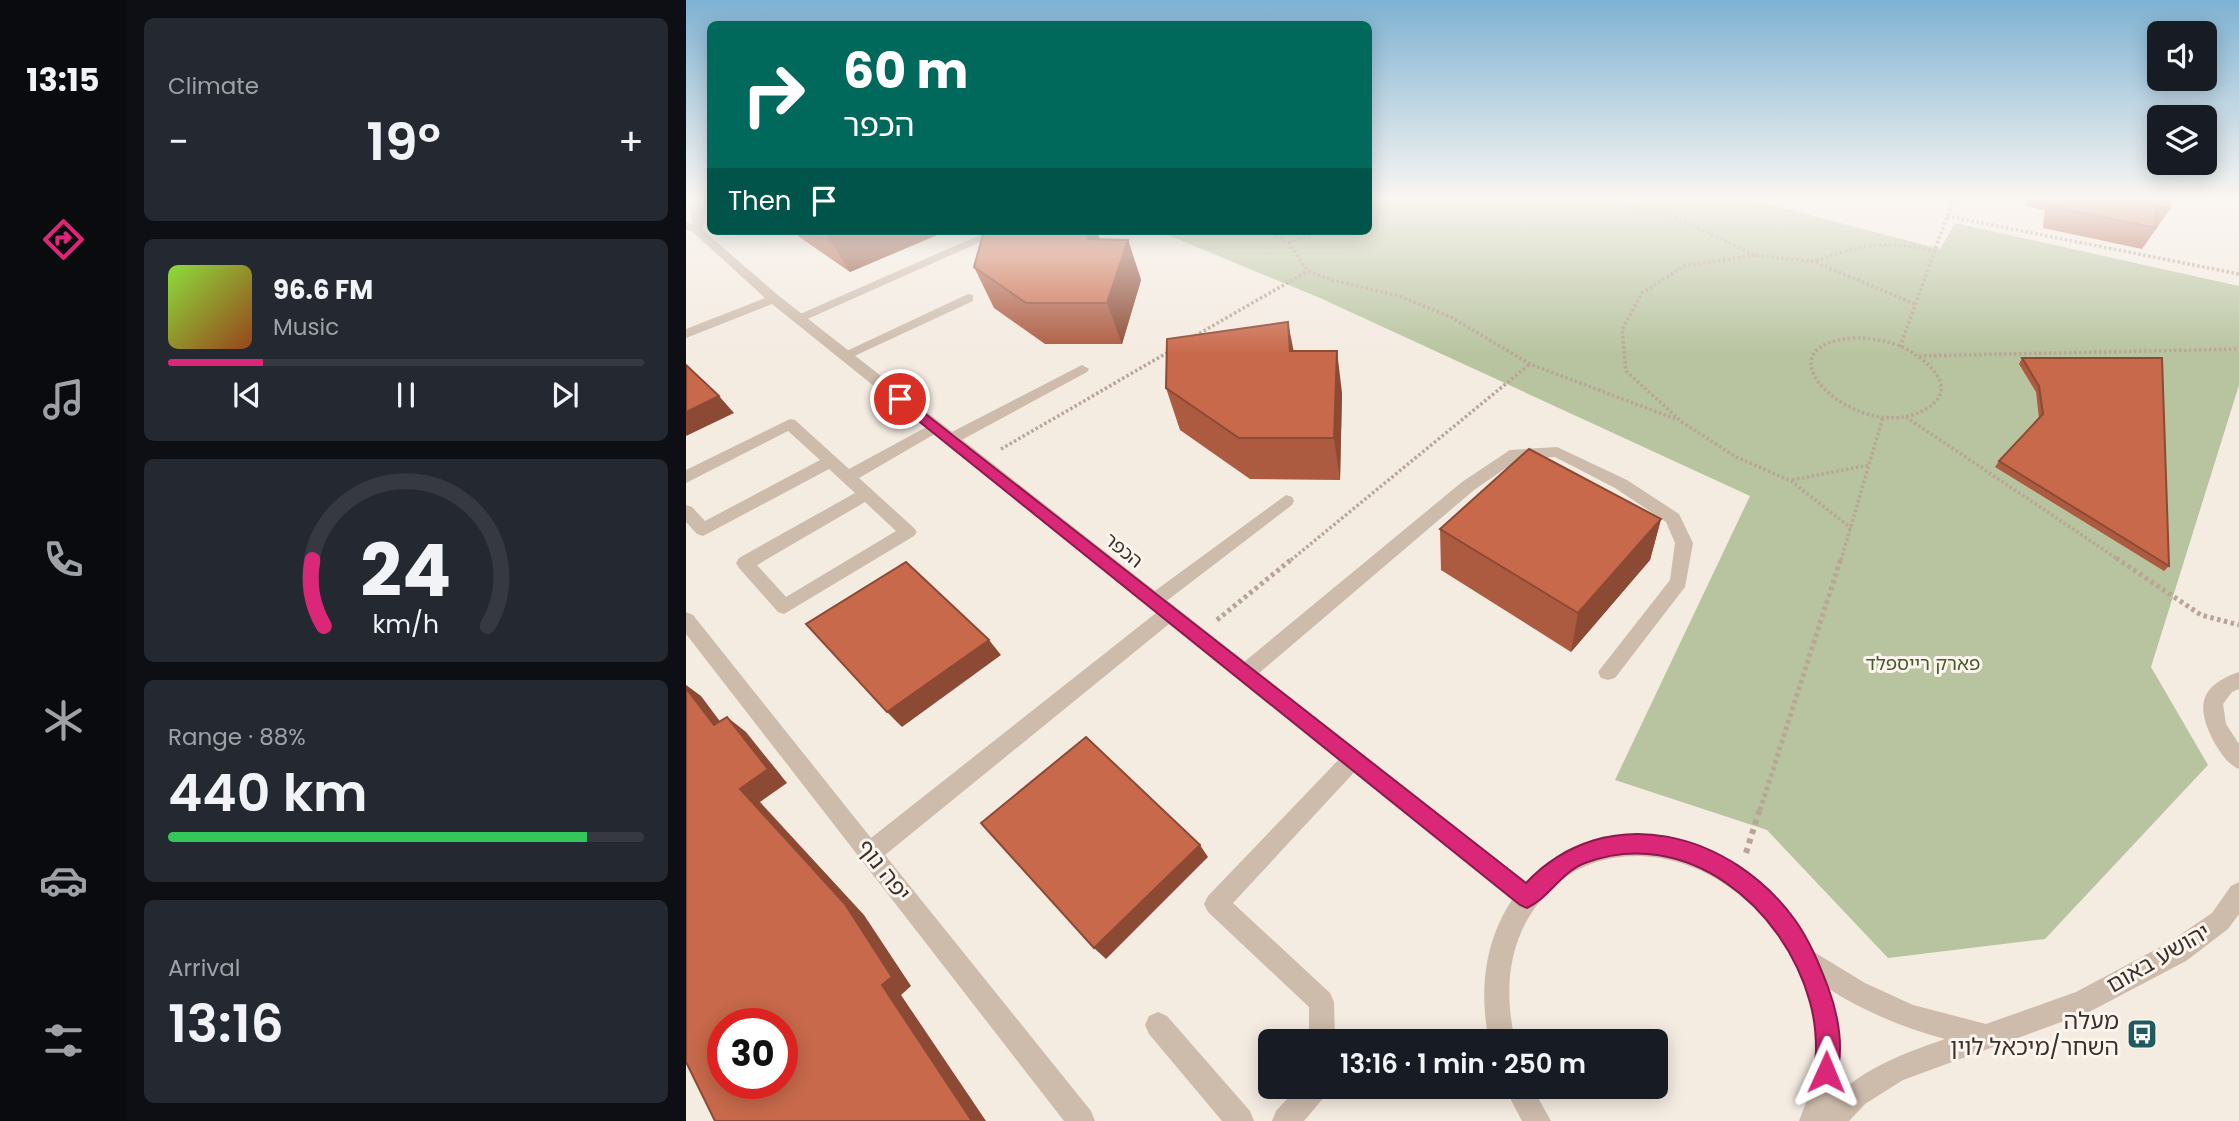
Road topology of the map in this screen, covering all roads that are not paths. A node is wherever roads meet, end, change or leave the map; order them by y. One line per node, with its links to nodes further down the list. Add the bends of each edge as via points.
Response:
1 (717, 249): 4 (street, הכפר)
2 (957, 249): 5 (street)
3 (968, 298): 7 (street)
4 (774, 299): 5 (street, הכפר); 6 (street)
5 (798, 318): 7 (street, הכפר)
6 (686, 334)
7 (845, 355): 9 (street, הכפר)
8 (1082, 369): 9 (street)
9 (944, 434): 12 (street); 16 (street, הכפר)
10 (831, 461): 11 (street, via 790,424); 12 (street); 15 (street, via 703,530)
11 (686, 477)
12 (848, 477): 13 (street)
13 (866, 494): 13 (street, via 745,563 785,607 908,532)
14 (1286, 501): 16 (street)
15 (686, 511)
16 (1161, 607): 18 (street, הכפר); 23 (street)
17 (686, 620): 23 (street, יפה נוף)
18 (1245, 673): 19 (street, via 1468,486 1516,454 1557,452 1621,484 1673,518 1684,543 1679,582); 21 (street, הכפר)
19 (1608, 673)
20 (2239, 680): 22 (street, via 2216,693 2212,708 2215,726)
21 (1353, 759): 25 (street, הכפר); 28 (street, via 1216,904 1321,1002)
22 (2239, 759)
23 (870, 853): 32 (street, יפה נוף)
24 (2239, 894): 30 (street, יהושע באום, via 2220,921 2177,952 2082,1002)
25 (1527, 897): 26 (street, via 1550,873 1577,856 1640,842 1673,847 1707,858 1738,877 1788,929); 29 (street, via 1500,955 1496,990)
26 (1807, 961): 30 (street, via 1856,992 1911,1017); 35 (street, via 1822,1003 1828,1049 1823,1095)
27 (1157, 1025): 33 (street)
28 (1322, 1029)
29 (1501, 1029)
30 (1987, 1037): 36 (street, יהושע באום, via 1895,1070 1856,1095)
31 (1305, 1099): 34 (street)
32 (1081, 1121)
33 (1240, 1121)
34 (1286, 1121)
35 (1813, 1121)
36 (1830, 1121)

